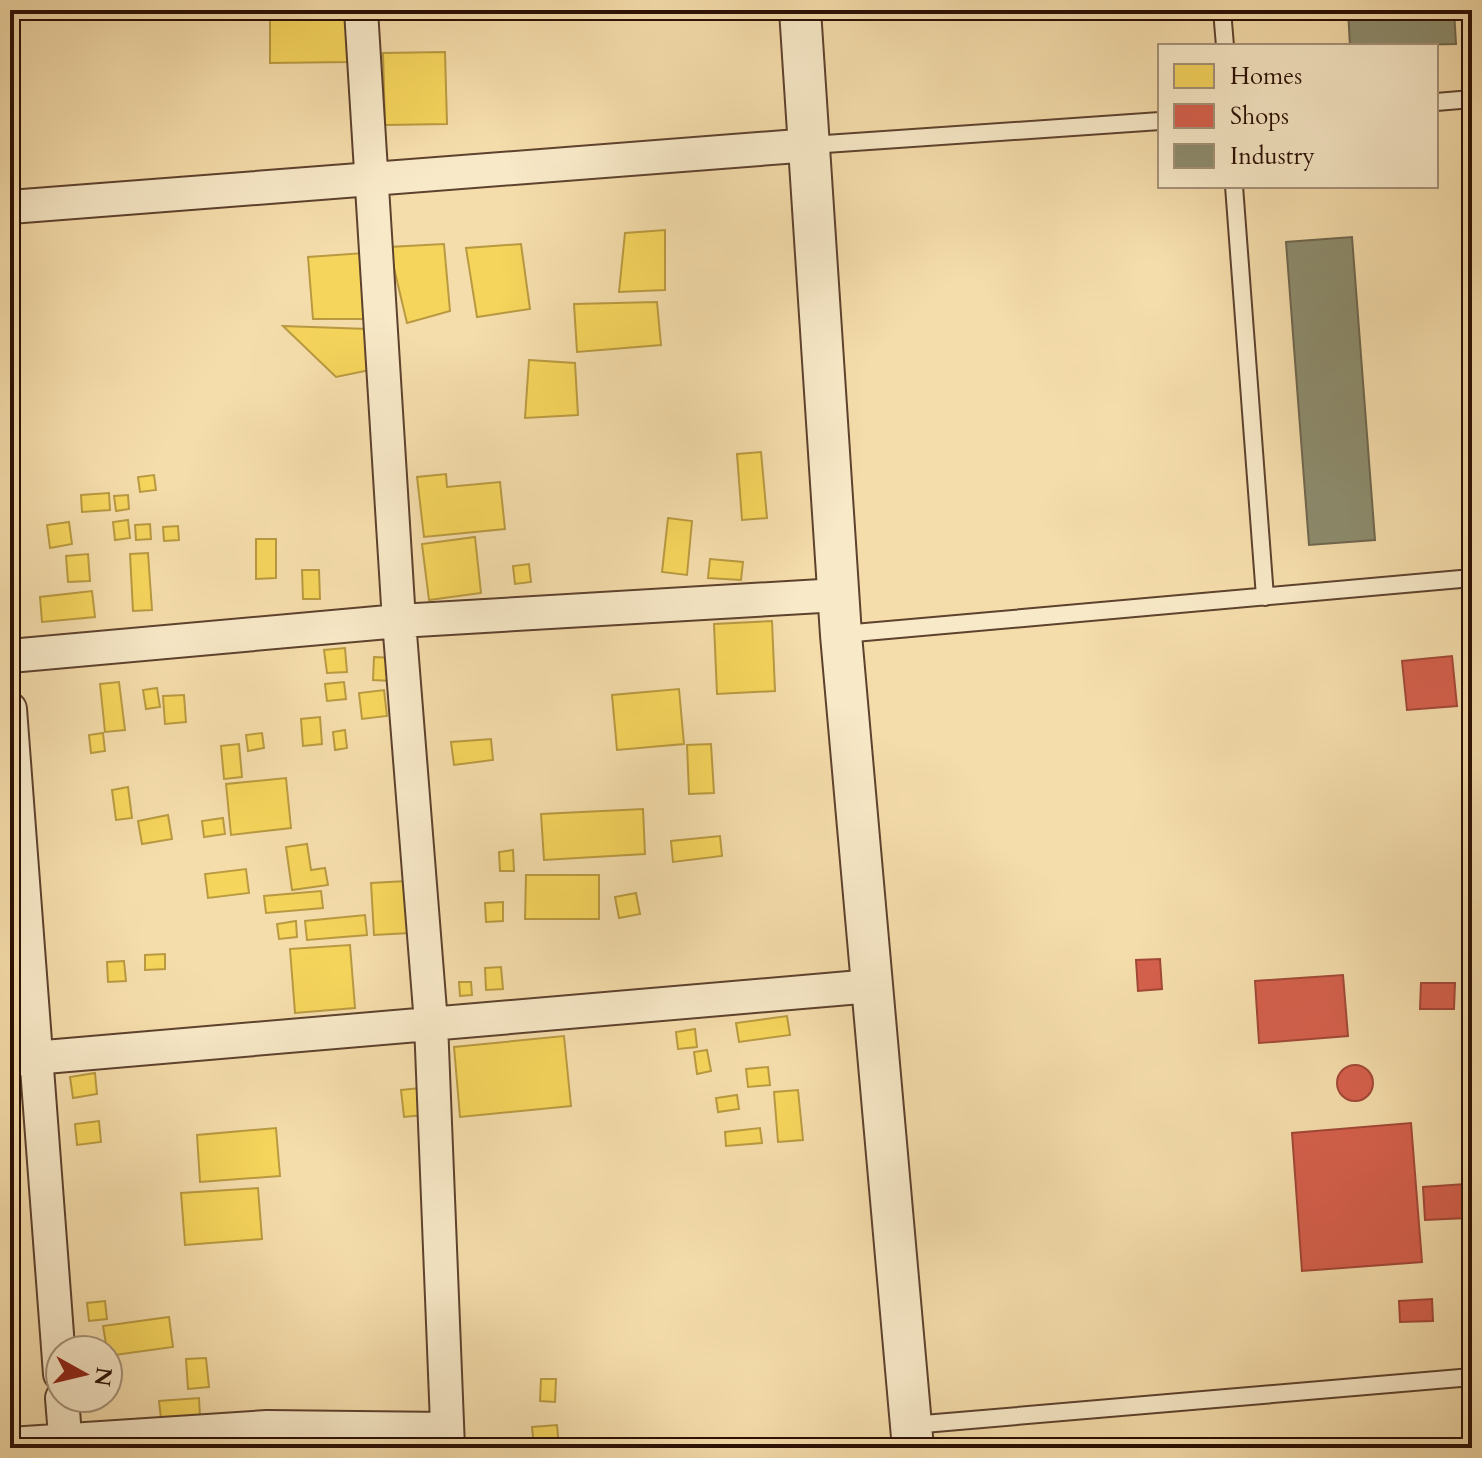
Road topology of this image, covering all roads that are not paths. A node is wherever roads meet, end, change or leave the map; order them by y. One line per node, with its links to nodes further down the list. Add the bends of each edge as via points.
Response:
1 (361, 10): 9 (street)
2 (800, 10): 8 (street)
3 (1222, 10): 4 (lane)
4 (1225, 44)
5 (1472, 99): 6 (lane)
6 (1438, 102)
7 (1158, 121): 8 (lane)
8 (811, 145): 9 (street); 13 (street)
9 (373, 180): 11 (street); 15 (street)
10 (1234, 188): 14 (lane)
11 (10, 207)
12 (1472, 578): 14 (lane)
13 (838, 595): 15 (street); 16 (street)
14 (1265, 597): 16 (lane)
15 (399, 621): 17 (street); 20 (street)
16 (841, 635): 19 (street)
17 (10, 656)
18 (10, 709): 21 (street)
19 (872, 986): 20 (street); 25 (street)
20 (431, 1023): 21 (street); 26 (street)
21 (22, 1059): 22 (street)
22 (55, 1334)
23 (1472, 1377): 25 (lane)
24 (63, 1414): 27 (street)
25 (912, 1436)
26 (447, 1438): 27 (street, via 267,1427)
27 (66, 1443): 28 (street)
28 (10, 1444)

